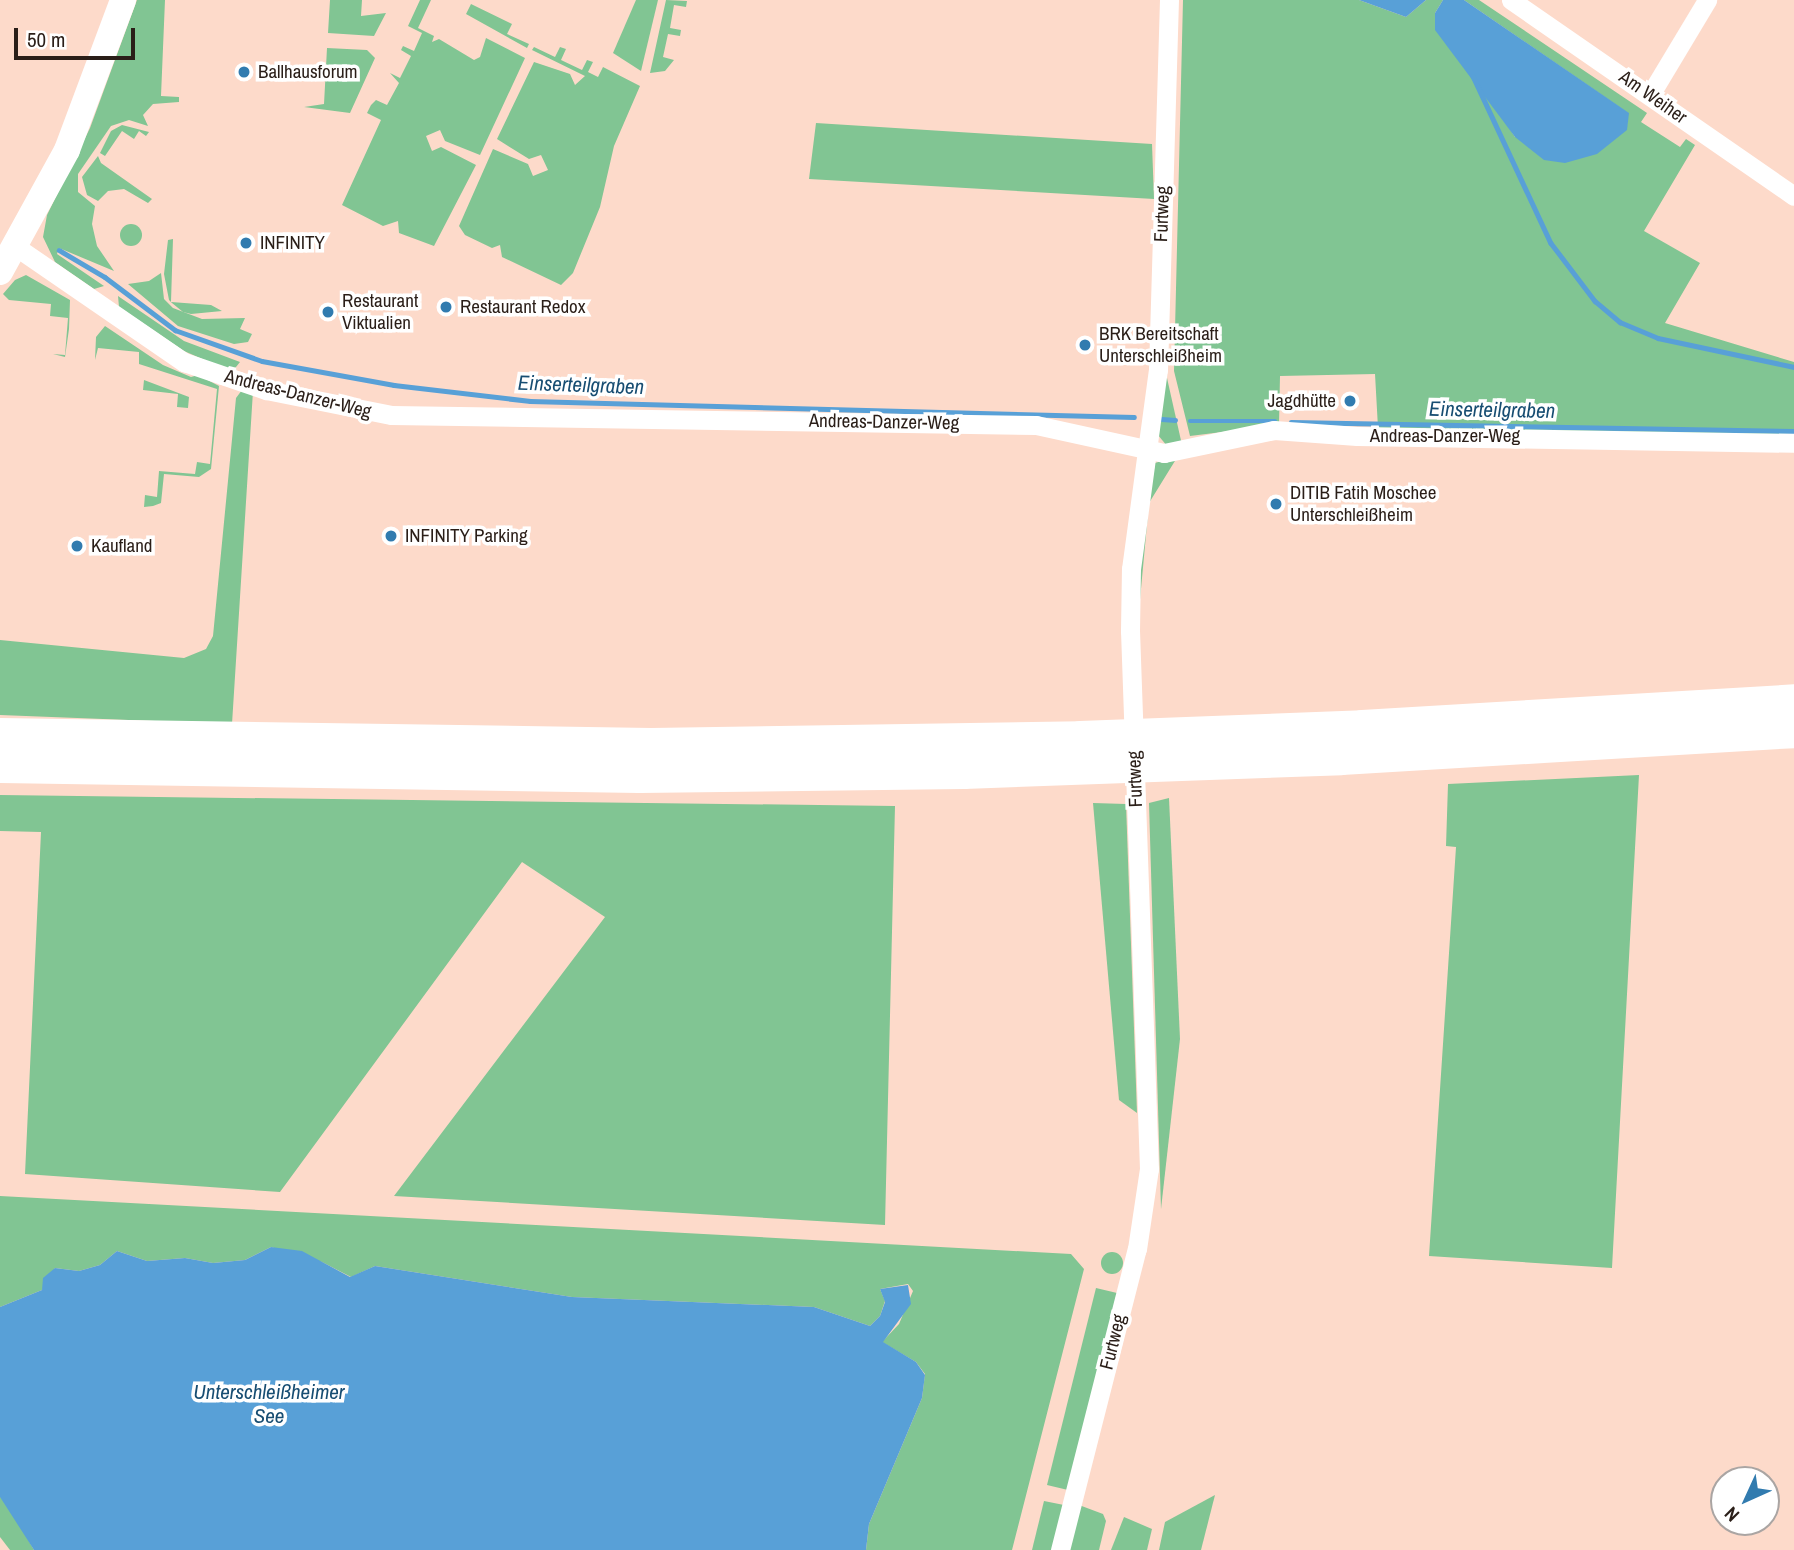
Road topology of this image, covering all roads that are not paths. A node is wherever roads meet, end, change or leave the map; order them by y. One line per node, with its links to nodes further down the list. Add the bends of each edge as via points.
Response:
1 (123, 0): 7 (main road, via 66,150)
2 (1168, 0): 10 (street, Furtweg, via 1158,370)
3 (1511, 0): 5 (street, Am Weiher)
4 (1707, 0): 5 (street)
5 (1650, 95): 6 (street, Am Weiher)
6 (1794, 196)
7 (6, 248): 8 (main road); 10 (street, Andreas-Danzer-Weg, via 184,362 266,390 348,410 391,415 1036,425)
8 (0, 272)
9 (1794, 443): 10 (street, Andreas-Danzer-Weg, via 1357,436 1274,430 1186,450)
10 (1147, 450): 15 (street, Furtweg, via 1132,569 1132,695 1149,1169 1137,1249)
11 (1794, 701): 13 (highway, via 1362,727 1066,738 637,745)
12 (1794, 730): 14 (highway, via 1341,757 963,771 597,775)
13 (0, 735)
14 (0, 765)
15 (1060, 1550)

